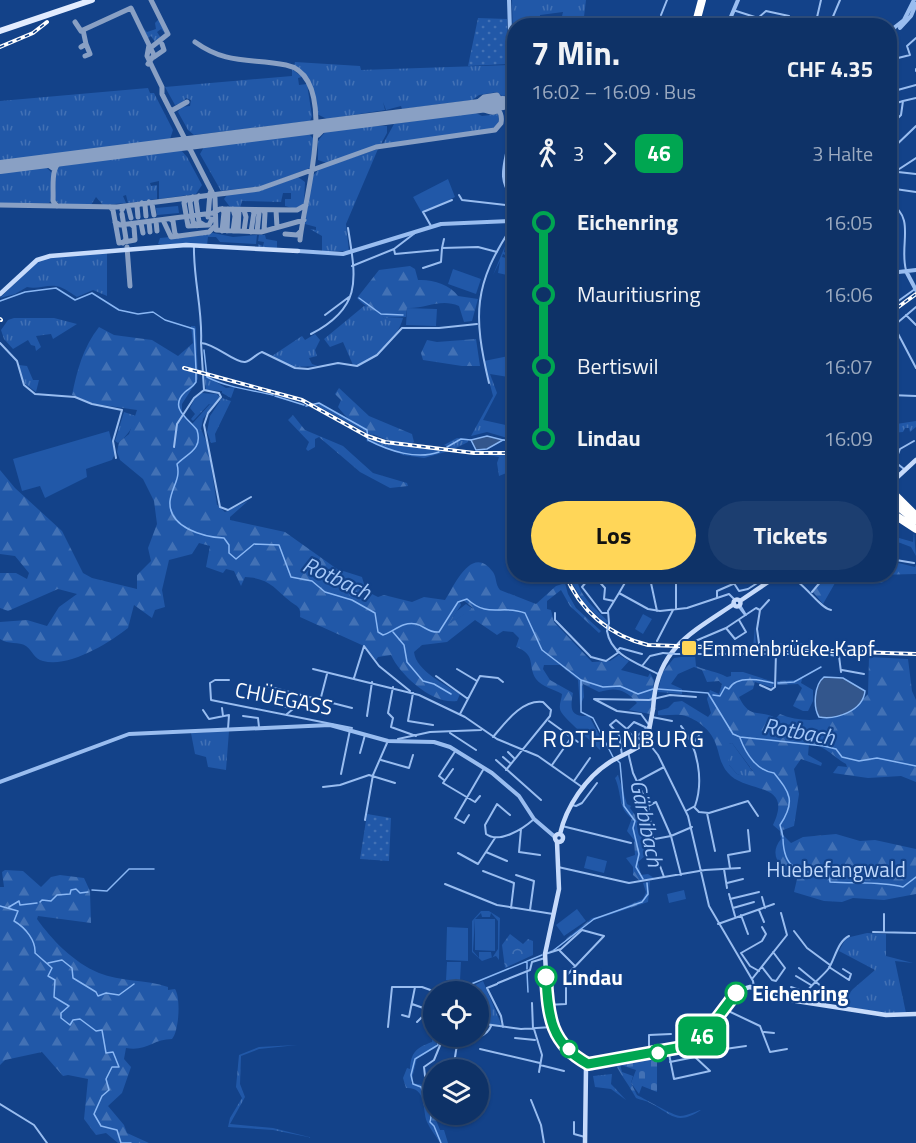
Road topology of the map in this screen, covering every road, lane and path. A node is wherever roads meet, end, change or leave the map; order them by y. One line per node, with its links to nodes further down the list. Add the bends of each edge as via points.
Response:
1 (92, 0): 23 (main road)
2 (509, 0): 15 (street)
3 (667, 0): 13 (street)
4 (702, 0): 11 (highway)
5 (706, 0): 11 (highway)
6 (738, 0): 12 (street)
7 (821, 0): 19 (street)
8 (840, 0): 20 (street)
9 (914, 0): 21 (street)
10 (916, 4): 22 (street, via 904,25)
11 (701, 9): 16 (highway); 17 (highway)
12 (734, 10): 14 (street, via 758,18 766,11); 18 (street)
13 (662, 15)
14 (789, 16)
15 (510, 18)
16 (698, 18)
17 (700, 18)
18 (730, 18)
19 (817, 18)
20 (832, 18)
21 (897, 26)
22 (897, 28)
23 (0, 31)
24 (916, 38): 25 (street, via 908,45 910,55)
25 (897, 58)
26 (916, 85): 27 (street)
27 (897, 90)
28 (916, 98): 29 (street)
29 (903, 101): 30 (street); 31 (street)
30 (897, 103)
31 (897, 120)
32 (916, 126): 33 (street)
33 (897, 144)
34 (507, 152): 36 (street)
35 (916, 158): 38 (street)
36 (503, 165): 37 (street); 40 (street)
37 (507, 165)
38 (898, 171): 39 (street)
39 (916, 174)
40 (507, 186)
41 (897, 189): 42 (street)
42 (916, 192)
43 (459, 195): 45 (street, via 462,200)
44 (452, 200): 48 (street, via 423,212)
45 (507, 205)
46 (897, 207): 63 (street, via 907,222 903,252)
47 (507, 223): 48 (street, via 469,221)
48 (431, 226): 50 (street)
49 (348, 228): 57 (street)
50 (415, 231): 54 (street); 57 (street)
51 (507, 234): 58 (street)
52 (444, 239): 55 (street)
53 (194, 245): 56 (main road); 65 (main road, via 43,257); 76 (street)
54 (394, 249): 55 (street, via 399,255); 59 (street)
55 (440, 249): 58 (street, via 478,247); 60 (street, via 441,262)
56 (298, 251): 57 (street)
57 (351, 252): 59 (street)
58 (497, 252): 72 (street, via 485,276)
59 (352, 266): 66 (street)
60 (423, 268)
61 (916, 270): 63 (street)
62 (897, 273): 63 (street)
63 (907, 273): 64 (street)
64 (916, 290): 67 (street)
65 (0, 294)
66 (352, 296): 69 (street); 75 (street, via 336,319)
67 (897, 302)
68 (916, 307): 70 (street)
69 (325, 315)
70 (906, 315): 71 (street); 73 (street)
71 (897, 323)
72 (477, 324): 76 (street, via 402,328 377,355 357,366 338,363 295,368 262,352 242,362); 79 (street)
73 (916, 325)
74 (897, 332): 78 (street)
75 (311, 334)
76 (201, 342): 80 (street)
77 (0, 343): 86 (street, via 17,361 24,385 35,394 75,398 122,410 113,440)
78 (916, 368)
79 (489, 383)
80 (204, 390): 84 (street, via 194,398 176,427); 92 (street, via 221,397 204,423 220,507 228,510)
81 (897, 395): 82 (street)
82 (916, 396)
83 (914, 441): 85 (street, via 900,449)
84 (174, 447)
85 (897, 457)
86 (116, 458)
87 (916, 459): 89 (main road)
88 (897, 464): 89 (street)
89 (904, 469): 90 (main road)
90 (897, 475)
91 (897, 496): 96 (highway)
92 (251, 497)
93 (897, 507): 97 (highway)
94 (897, 510): 97 (highway)
95 (897, 516): 97 (highway)
96 (916, 516)
97 (916, 525)
98 (897, 560): 99 (street)
99 (914, 563)
100 (587, 582): 123 (street, via 582,587 597,609)
101 (598, 582): 116 (street, via 605,588 604,599)
102 (626, 582): 112 (street)
103 (661, 582): 110 (street)
104 (676, 582): 118 (street)
105 (759, 582): 111 (street, via 738,591)
106 (773, 582): 117 (main road)
107 (796, 582): 113 (street)
108 (820, 582): 113 (street)
109 (644, 583): 110 (street)
110 (651, 583): 121 (street)
111 (733, 583): 114 (street, via 717,591)
112 (619, 592): 116 (street); 121 (street)
113 (812, 592): 120 (street, via 821,606)
114 (717, 597): 117 (street, via 729,594); 118 (street)
115 (769, 600): 119 (street)
116 (614, 601): 123 (street)
117 (737, 603): 124 (street); 139 (main road, via 678,643 666,657)
118 (675, 610): 121 (street); 127 (street)
119 (760, 610): 124 (street, via 756,608); 129 (street)
120 (831, 610)
121 (657, 611)
122 (555, 613): 130 (street, via 555,620 595,659 606,661)
123 (608, 613): 130 (street, bridge, via 610,643)
124 (746, 615): 125 (street)
125 (739, 620): 126 (street); 126 (street, via 746,632 733,639)
126 (726, 628): 128 (street)
127 (657, 641)
128 (693, 642)
129 (759, 643)
130 (618, 651): 132 (street, via 620,648); 133 (street)
131 (776, 653): 133 (street, bridge, via 663,653 651,656); 137 (street, via 838,656 842,671); 145 (street, via 775,687 771,690)
132 (642, 654)
133 (642, 666): 139 (street)
134 (313, 669): 136 (street)
135 (458, 669): 142 (street)
136 (327, 673): 140 (street); 151 (street)
137 (864, 674)
138 (436, 676): 150 (street)
139 (658, 676): 160 (main road, bridge)
140 (354, 678): 143 (street); 148 (street, via 364,646 379,666)
141 (229, 680): 156 (street, CHÜEGASS, via 212,681 211,700)
142 (477, 681): 144 (street, via 483,676); 150 (street)
143 (372, 682): 147 (street); 159 (street)
144 (504, 682)
145 (760, 685)
146 (266, 686): 151 (street)
147 (393, 687): 148 (street); 177 (street, via 388,713 393,717 392,728)
148 (412, 692): 157 (street); 165 (street, via 408,721)
149 (696, 697): 166 (street, via 670,694 649,700 594,699 616,711 641,714)
150 (468, 699): 157 (street)
151 (320, 700): 154 (street)
152 (279, 705): 156 (street, via 293,709)
153 (222, 708): 161 (street)
154 (352, 708)
155 (203, 710): 161 (street, via 209,719)
156 (288, 714): 164 (street, CHÜEGASS)
157 (460, 714): 172 (street)
158 (243, 716): 169 (street, via 258,718)
159 (367, 716)
160 (652, 716): 163 (street); 166 (main road)
161 (223, 717): 170 (street, via 230,716)
162 (549, 721): 181 (street)
163 (672, 721)
164 (318, 722): 169 (street); 171 (street)
165 (433, 725)
166 (650, 725): 168 (street); 184 (main road)
167 (681, 726): 186 (street)
168 (645, 727): 173 (street, via 634,722); 180 (street)
169 (259, 728): 170 (street)
170 (228, 729): 210 (street, via 129,734)
171 (351, 729): 175 (street); 207 (street)
172 (482, 729): 174 (street); 179 (street)
173 (628, 730): 176 (street); 195 (street, via 615,720 610,727 619,735)
174 (450, 733): 177 (street); 189 (street)
175 (365, 735): 183 (street); 193 (street)
176 (632, 735): 180 (street); 182 (street)
177 (416, 736): 183 (street)
178 (699, 736): 186 (street)
179 (493, 737): 190 (street); 190 (street, via 523,707 545,703 551,714)
180 (637, 737): 184 (street); 187 (street)
181 (572, 738): 185 (street); 202 (street)
182 (628, 738)
183 (390, 741): 188 (street, via 434,742); 199 (street)
184 (644, 741): 192 (main road); 204 (street, via 656,750)
185 (578, 742)
186 (692, 744): 222 (street, via 700,783)
187 (638, 745)
188 (456, 750): 203 (street); 209 (street, via 439,776)
189 (476, 750)
190 (523, 750): 198 (street); 202 (street)
191 (508, 752): 198 (street)
192 (628, 752): 195 (main road); 212 (street)
193 (360, 753)
194 (413, 755): 199 (street, via 408,768)
195 (622, 755): 216 (main road)
196 (503, 757): 201 (street)
197 (590, 758): 211 (street)
198 (515, 759): 201 (street)
199 (381, 760): 208 (street)
200 (496, 760): 206 (street)
201 (511, 764): 206 (street)
202 (552, 765): 211 (street)
203 (484, 767): 218 (street); 228 (street, via 519,796)
204 (664, 767): 212 (street); 223 (street)
205 (453, 769): 218 (street, via 443,783)
206 (506, 770): 219 (street)
207 (340, 774)
208 (373, 775): 213 (street); 215 (street); 229 (street)
209 (444, 780)
210 (0, 782)
211 (574, 782): 216 (street)
212 (637, 782): 221 (street)
213 (395, 783)
214 (597, 783): 220 (street, via 582,803)
215 (323, 787)
216 (583, 787): 220 (main road)
217 (480, 796): 218 (street, via 476,802)
218 (468, 798): 225 (street, via 455,818 464,823)
219 (541, 800)
220 (572, 805): 230 (main road)
221 (648, 806): 234 (street, via 656,802); 237 (street)
222 (694, 807): 223 (street); 224 (street)
223 (686, 811): 231 (street)
224 (707, 813): 227 (street, via 748,801); 239 (street)
225 (469, 814)
226 (510, 815): 235 (street, via 497,804 484,827 486,834)
227 (758, 816)
228 (534, 819): 232 (street); 236 (street)
229 (365, 820)
230 (562, 826): 236 (main road); 238 (street)
231 (692, 827): 234 (street); 249 (street)
232 (521, 829): 235 (street); 242 (street, via 519,852)
233 (748, 830): 245 (street, via 750,851 728,855)
234 (671, 836): 237 (street); 251 (street)
235 (495, 838): 240 (street)
236 (557, 838): 244 (main road)
237 (654, 839): 252 (street)
238 (631, 843)
239 (715, 851)
240 (486, 852): 241 (street, via 478,864); 243 (street)
241 (458, 853)
242 (540, 855)
243 (507, 861)
244 (558, 867): 252 (street, via 629,883); 268 (main road)
245 (730, 868): 246 (street); 247 (street)
246 (740, 868)
247 (724, 869): 249 (street); 254 (street)
248 (483, 871): 263 (street, via 514,883)
249 (701, 871): 251 (street); 274 (street, via 708,903)
250 (516, 875): 266 (street, via 534,881)
251 (681, 875): 252 (street)
252 (664, 878)
253 (743, 879): 254 (street)
254 (727, 883): 256 (street)
255 (446, 884): 263 (street)
256 (727, 888)
257 (759, 892): 260 (street)
258 (729, 894): 260 (street)
259 (762, 897): 265 (street)
260 (730, 899): 264 (street)
261 (754, 902): 264 (street)
262 (774, 904): 265 (street)
263 (511, 908): 266 (street)
264 (733, 908): 272 (street)
265 (765, 908): 267 (street)
266 (530, 910): 268 (street)
267 (759, 910): 271 (street); 273 (street)
268 (554, 913): 284 (main road)
269 (781, 913): 283 (street, via 787,935)
270 (884, 914): 278 (street)
271 (741, 915): 272 (street); 280 (street)
272 (735, 916): 274 (street)
273 (764, 922)
274 (718, 924): 292 (street)
275 (762, 927): 290 (street, via 764,939 741,953)
276 (794, 931): 286 (street, via 807,948)
277 (873, 932): 278 (street)
278 (884, 932): 279 (street)
279 (916, 933)
280 (748, 934)
281 (849, 936): 286 (street)
282 (560, 951): 284 (street); 285 (street); 285 (street, via 582,930 604,936)
283 (774, 952): 287 (street); 287 (street, via 785,968 776,981)
284 (545, 956): 304 (main road); 314 (street, via 532,961 530,970 487,988 502,1017)
285 (575, 966): 304 (street, via 565,977 566,1004)
286 (830, 966): 289 (street, via 849,980 851,974); 293 (street)
287 (762, 967): 290 (street)
288 (799, 968): 293 (street)
289 (843, 969)
290 (759, 971): 292 (street)
291 (796, 976): 294 (street)
292 (752, 979): 296 (street)
293 (817, 980): 294 (street); 300 (street)
294 (812, 986): 299 (street)
295 (415, 987): 298 (street); 303 (street); 312 (street, via 392,987)
296 (754, 987): 301 (main road); 306 (main road, via 740,990)
297 (791, 987): 299 (street)
298 (423, 989)
299 (805, 992): 301 (street)
300 (833, 996)
301 (803, 1002): 307 (main road, via 886,1015)
302 (532, 1003): 315 (street)
303 (412, 1004): 305 (street); 308 (street, via 409,1017)
304 (548, 1005): 313 (main road)
305 (423, 1008)
306 (722, 1008): 317 (street, via 758,1024); 320 (main road)
307 (916, 1014)
308 (402, 1015)
309 (423, 1016): 310 (street)
310 (417, 1022)
311 (491, 1026): 314 (street); 316 (street)
312 (388, 1027)
313 (552, 1027): 315 (street); 330 (main road)
314 (503, 1028): 315 (street)
315 (534, 1029): 322 (street)
316 (489, 1030)
317 (764, 1032): 318 (street); 325 (street, via 770,1052)
318 (774, 1033)
319 (671, 1034): 327 (street, via 649,1035)
320 (701, 1037): 323 (street, via 718,1050); 326 (main road, via 688,1046)
321 (515, 1038): 322 (street)
322 (535, 1040): 329 (street, via 542,1055)
323 (746, 1046)
324 (480, 1049): 329 (street)
325 (787, 1049)
326 (668, 1051): 327 (main road); 328 (street)
327 (649, 1054): 330 (main road)
328 (670, 1062): 328 (street, via 674,1079 710,1071 695,1057)
329 (540, 1064): 331 (street); 332 (street)
330 (586, 1065): 336 (main road)
331 (564, 1071)
332 (539, 1072)
333 (531, 1100): 338 (street)
334 (0, 1104): 337 (street, via 34,1125)
335 (574, 1122): 336 (street, via 574,1134)
336 (585, 1137): 339 (main road)
337 (47, 1143)
338 (543, 1143)
339 (585, 1143)

